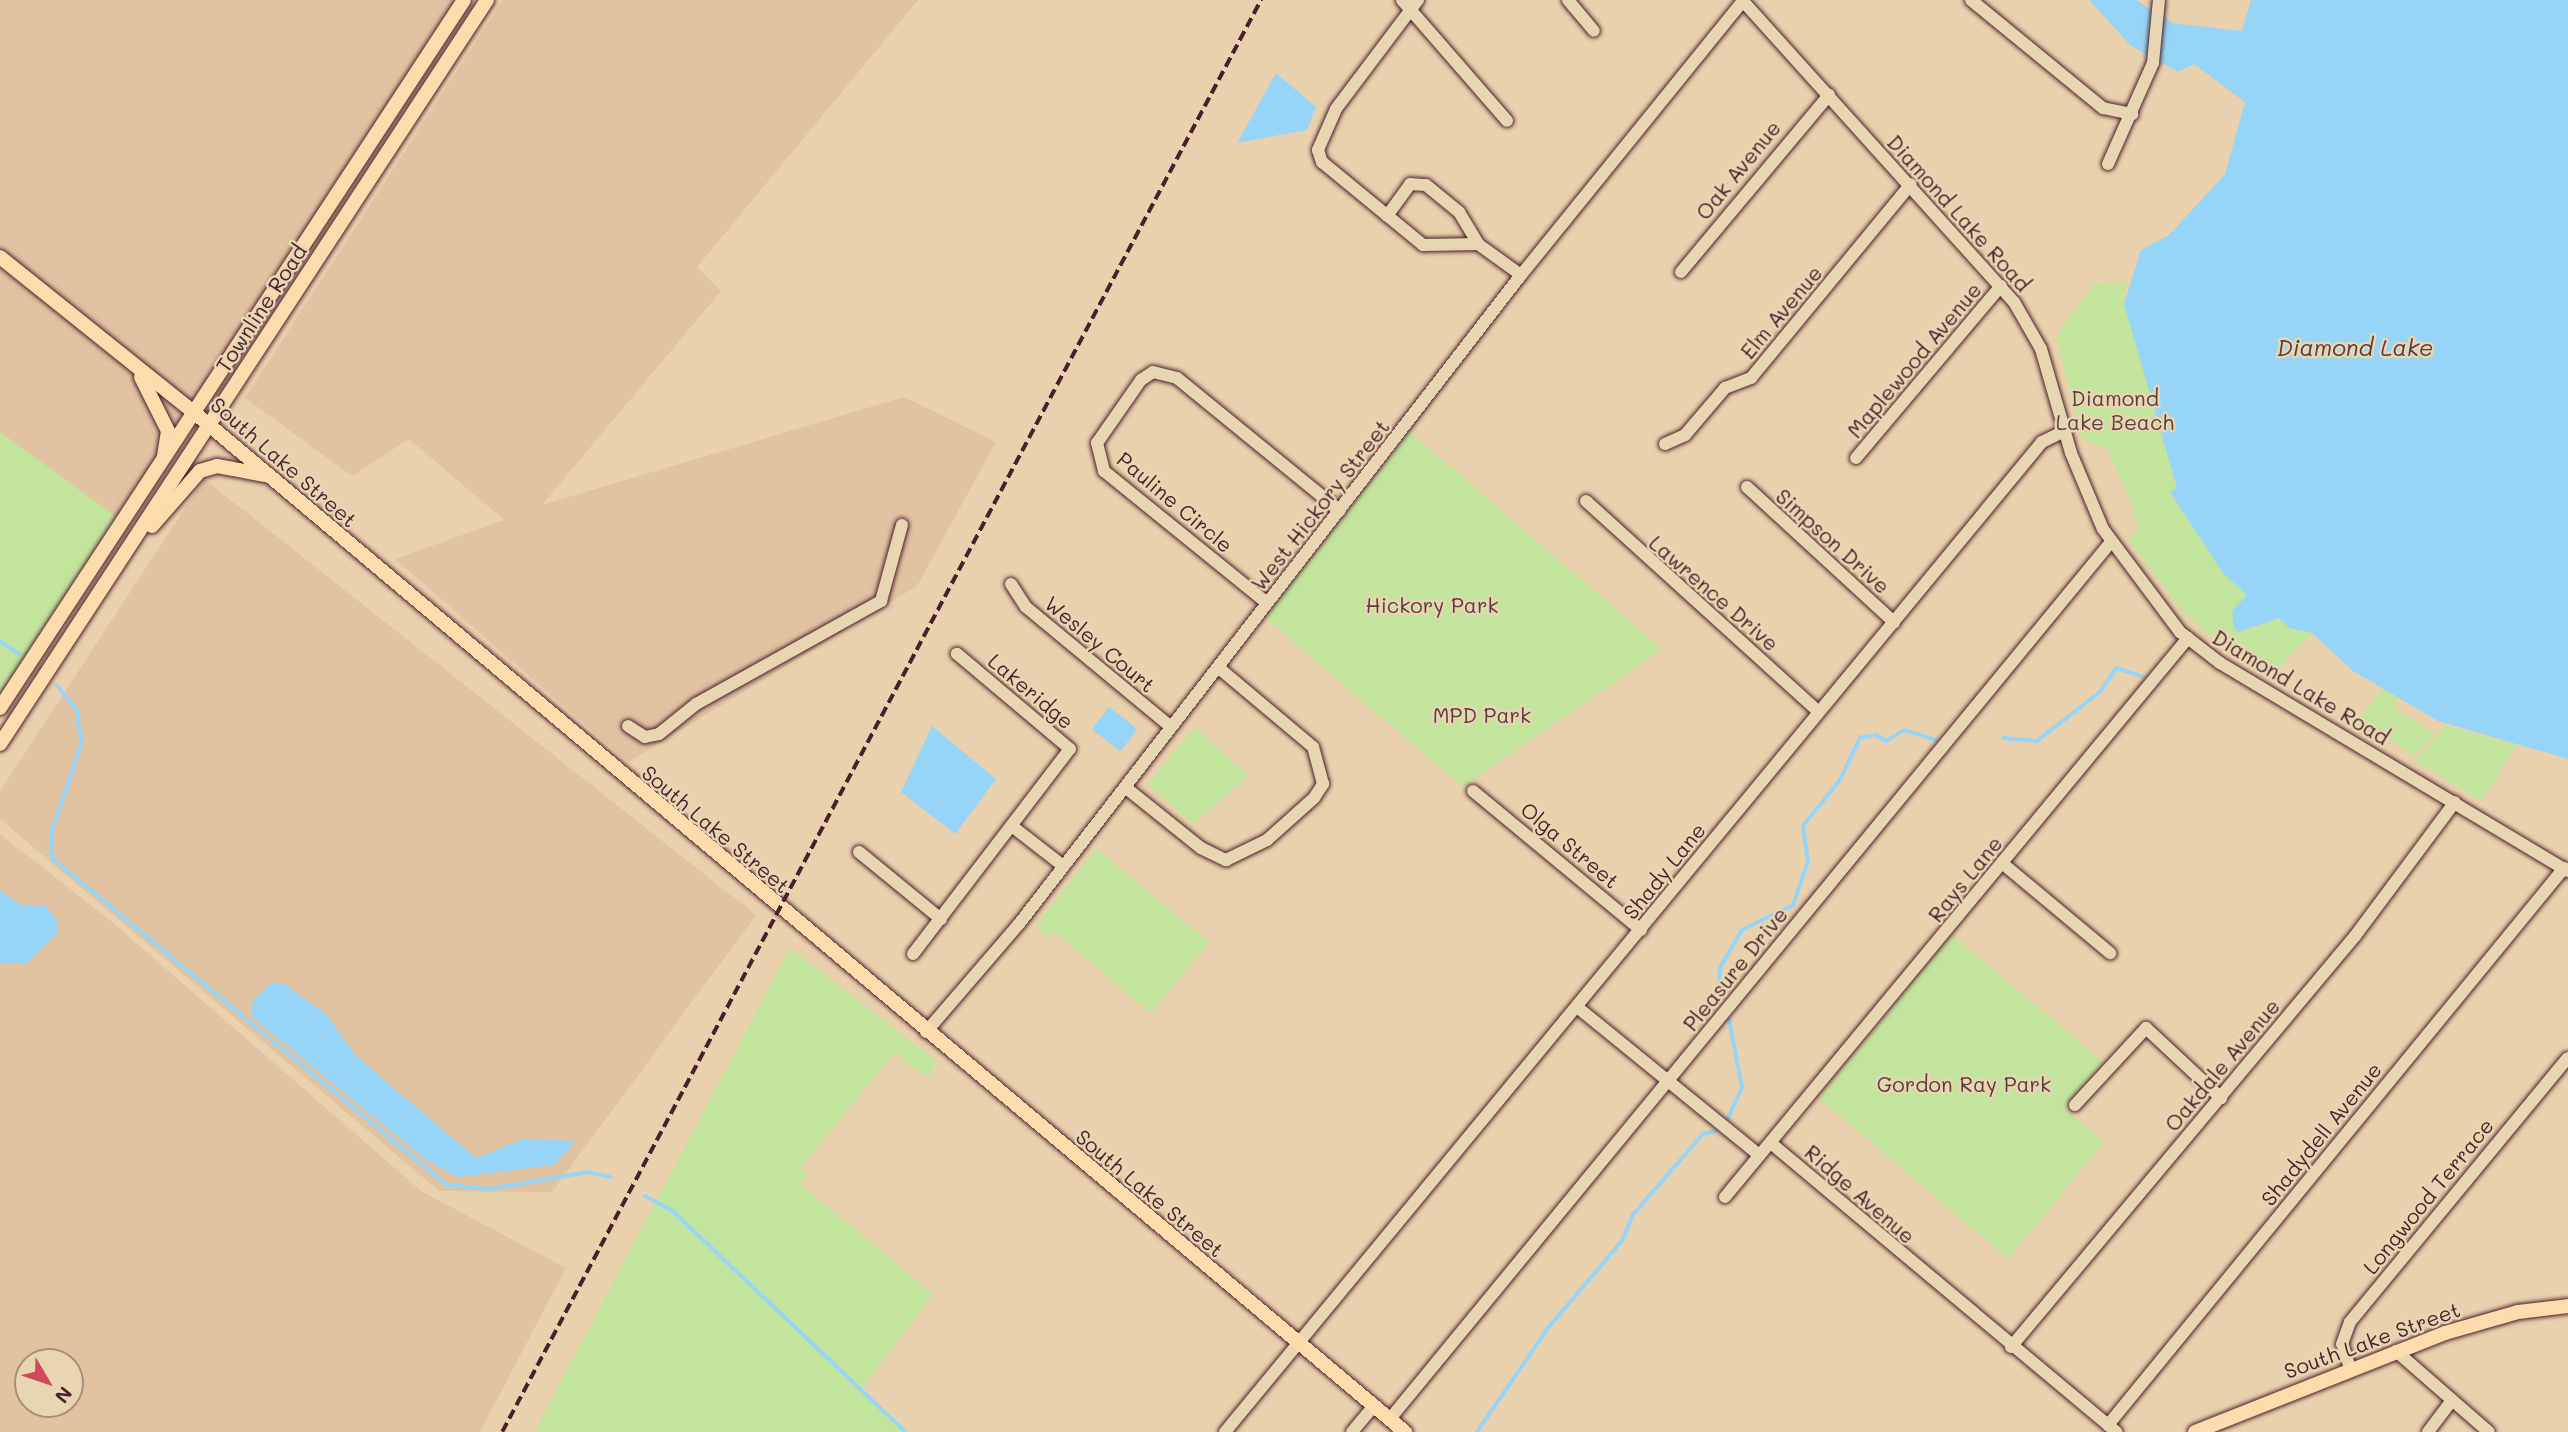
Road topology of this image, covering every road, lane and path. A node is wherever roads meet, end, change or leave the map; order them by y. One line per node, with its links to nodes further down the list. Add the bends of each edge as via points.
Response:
1 (464, 0): 21 (main road, Townline Road)
2 (487, 0): 22 (main road, Townline Road)
3 (1569, 0): 8 (street)
4 (1971, 0): 10 (street, via 2103,108)
5 (1742, 1): 9 (street, Diamond Lake Road); 18 (street, West Hickory Street)
6 (1410, 3): 11 (street); 14 (street, via 1336,109 1318,150 1322,162)
7 (2160, 4): 10 (street, via 2153,63)
8 (1594, 31)
9 (1829, 95): 13 (street, Diamond Lake Road); 17 (street, Oak Avenue)
10 (2132, 114): 12 (street)
11 (1507, 121)
12 (2108, 164)
13 (1911, 184): 19 (street, Diamond Lake Road); 24 (street, Elm Avenue, via 1751,378 1725,388 1685,435)
14 (1387, 216): 15 (street, via 1428,248); 15 (street, via 1410,184 1426,185 1459,212)
15 (1478, 244): 18 (street)
16 (0, 257): 20 (main road, South Lake Street)
17 (1681, 272)
18 (1521, 275): 30 (street, West Hickory Street)
19 (2001, 286): 23 (street, Diamond Lake Road, via 2042,349); 25 (street, Maplewood Avenue)
20 (127, 359): 21 (main road, South Lake Street); 26 (main road, via 162,413 168,431)
21 (196, 414): 22 (main road, South Lake Street); 26 (main road, Townline Road)
22 (209, 426): 27 (main road, South Lake Street); 33 (main road, Townline Road)
23 (2065, 431): 32 (street, Diamond Lake Road, via 2086,495); 36 (street, Shady Lane, via 2042,442)
24 (1665, 444)
25 (1856, 458)
26 (162, 465): 40 (main road, Townline Road)
27 (267, 476): 33 (main road, via 217,466 200,471); 58 (main road, South Lake Street)
28 (1747, 487): 36 (street, Simpson Drive)
29 (1586, 501): 41 (street, Lawrence Drive)
30 (1340, 511): 35 (street, West Hickory Street); 35 (street, Pauline Circle, via 1177,378 1153,372 1141,380 1097,443 1098,460)
31 (902, 525): 42 (street, via 881,601 696,704 659,734 645,737)
32 (2111, 542): 37 (street, Diamond Lake Road, via 2141,587); 60 (street, Pleasure Drive)
33 (132, 543): 44 (main road, Townline Road)
34 (1011, 584): 43 (street, Wesley Court, via 1026,607)
35 (1267, 603): 39 (street, West Hickory Street)
36 (1894, 622): 41 (street, Shady Lane)
37 (2188, 638): 47 (street, Diamond Lake Road); 50 (street, Rays Lane)
38 (957, 654): 48 (street, Lakeridge, via 1070,749)
39 (1219, 668): 43 (street, West Hickory Street); 45 (street, via 1313,747 1323,784 1314,798 1267,840 1226,860 1201,848)
40 (0, 708)
41 (1819, 712): 54 (street, Shady Lane)
42 (628, 726)
43 (1171, 727): 45 (street, West Hickory Street)
44 (0, 744)
45 (1125, 787): 51 (street, West Hickory Street)
46 (1474, 790): 54 (street, Olga Street)
47 (2455, 803): 52 (street, Diamond Lake Road); 61 (street, Oakdale Avenue)
48 (1013, 827): 51 (street); 53 (street, Lakeridge)
49 (859, 852): 53 (street)
50 (2002, 863): 55 (street); 63 (street, Rays Lane)
51 (1062, 865): 58 (street, West Hickory Street)
52 (2566, 870): 74 (street, Shadydell Avenue)
53 (941, 919): 56 (street, Lakeridge)
54 (1641, 930): 57 (street, Shady Lane)
55 (2110, 953)
56 (914, 954)
57 (1577, 1007): 60 (street); 67 (street, Shady Lane)
58 (926, 1032): 67 (main road, South Lake Street)
59 (2568, 1058): 70 (street, Longwood Terrace, via 2350,1322 2342,1343)
60 (1668, 1082): 64 (street); 73 (street, Pleasure Drive)
61 (2221, 1098): 62 (street, via 2146,1028); 68 (street, Oakdale Avenue)
62 (2075, 1105)
63 (1772, 1144): 64 (street); 68 (street, Ridge Avenue)
64 (1759, 1155): 65 (street)
65 (1725, 1197)
66 (2568, 1306): 69 (main road, South Lake Street, via 2518,1312)
67 (1299, 1345): 72 (main road, South Lake Street); 75 (street, Shady Lane)
68 (2011, 1347): 74 (street, Ridge Avenue)
69 (2396, 1351): 70 (main road, South Lake Street); 71 (street)
70 (2350, 1368): 78 (main road, South Lake Street)
71 (2452, 1400): 79 (street); 80 (street)
72 (1373, 1407): 73 (main road, South Lake Street); 76 (street)
73 (1389, 1420): 77 (main road, South Lake Street)
74 (2112, 1429)
75 (1225, 1432)
76 (1352, 1432)
77 (1405, 1432)
78 (2195, 1432)
79 (2428, 1432)
80 (2489, 1432)

